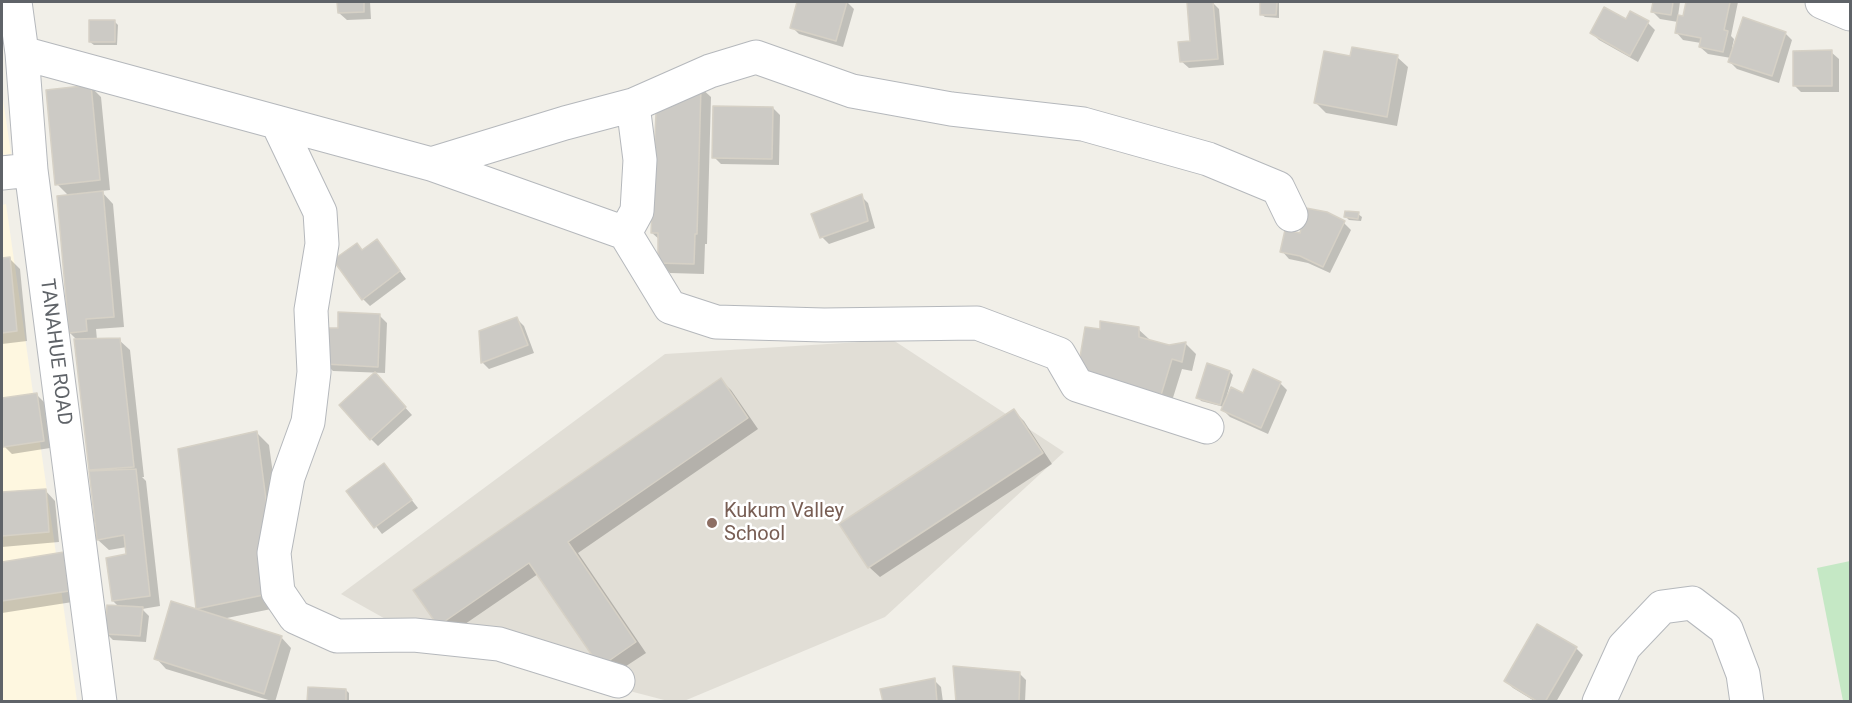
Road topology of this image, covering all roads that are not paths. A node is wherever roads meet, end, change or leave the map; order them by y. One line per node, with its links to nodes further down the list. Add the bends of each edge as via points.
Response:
1 (15, 2): 4 (street, TANAHUE ROAD)
2 (1822, 2): 3 (street)
3 (1851, 14)
4 (22, 53): 6 (street); 8 (street, TANAHUE ROAD)
5 (633, 105): 7 (street); 9 (street, via 710,71 756,57 852,91 951,109 1083,124 1208,159 1278,188); 10 (street, via 639,180 637,211)
6 (277, 122): 7 (street); 12 (street, via 320,212 322,244 312,310 314,372 308,422 288,477 274,553 278,592 295,617 337,636 414,634 499,644)
7 (431, 164): 10 (street)
8 (16, 171): 13 (street, TANAHUE ROAD)
9 (1291, 215)
10 (625, 233): 11 (street, via 670,307 716,322 977,323 1059,354 1077,385)
11 (1207, 427)
12 (618, 681)
13 (100, 702)
14 (1599, 702): 15 (street, via 1624,647 1662,607 1692,603 1726,629 1743,674)
15 (1748, 702)

